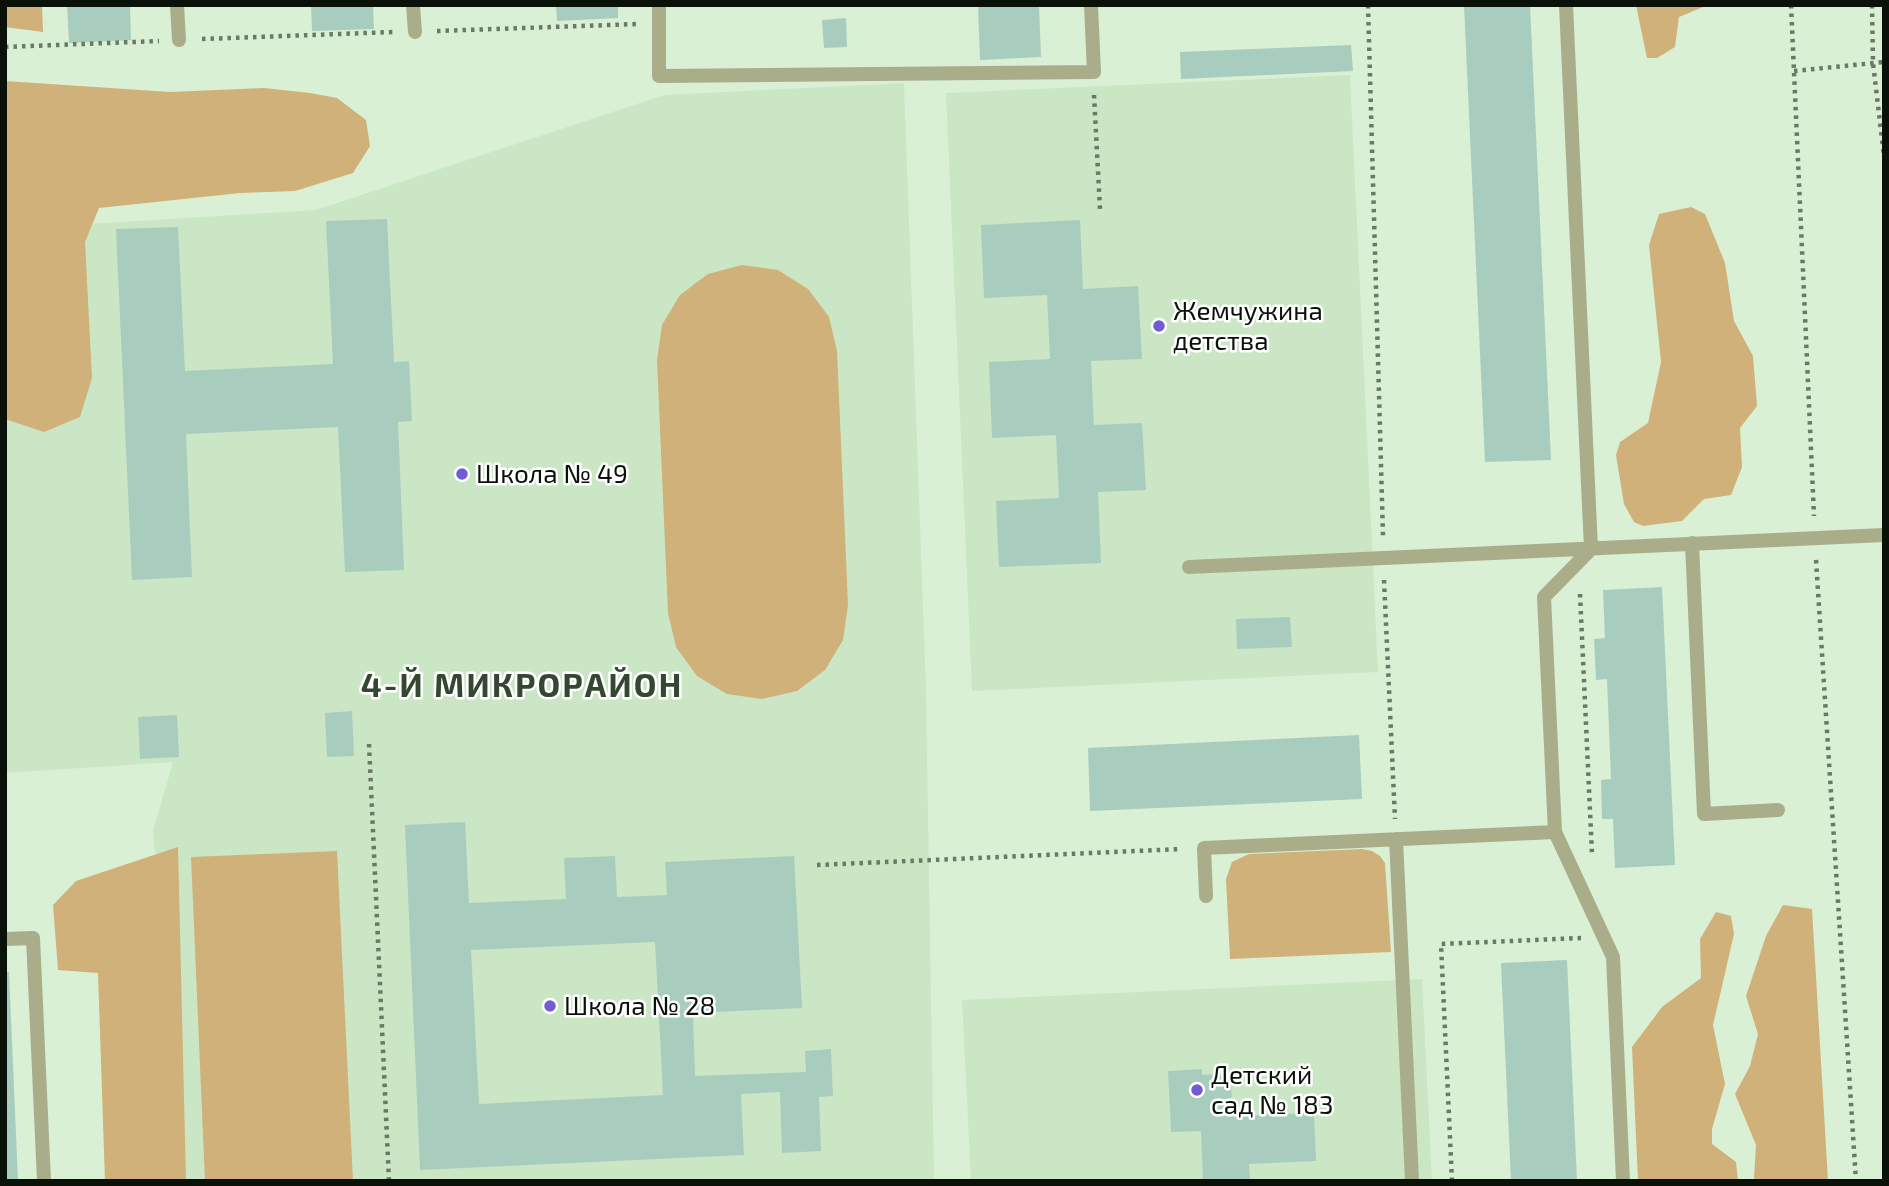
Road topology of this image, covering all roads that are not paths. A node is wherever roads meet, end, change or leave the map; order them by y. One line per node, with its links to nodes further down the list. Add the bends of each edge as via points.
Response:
1 (177, 5): 7 (lane)
2 (413, 5): 6 (lane)
3 (659, 5): 4 (lane, via 659,76 1094,72)
4 (1091, 5)
5 (1566, 5): 10 (lane)
6 (415, 32)
7 (179, 40)
8 (1884, 535): 9 (lane)
9 (1692, 543): 10 (lane); 12 (lane, via 1704,814)
10 (1591, 549): 11 (lane); 13 (lane, via 1544,597)
11 (1189, 567)
12 (1778, 810)
13 (1555, 832): 14 (lane); 19 (lane, via 1613,957)
14 (1396, 839): 15 (lane, via 1204,848); 18 (lane)
15 (1206, 896)
16 (5, 939): 17 (lane, via 33,938)
17 (44, 1181)
18 (1412, 1181)
19 (1623, 1181)

